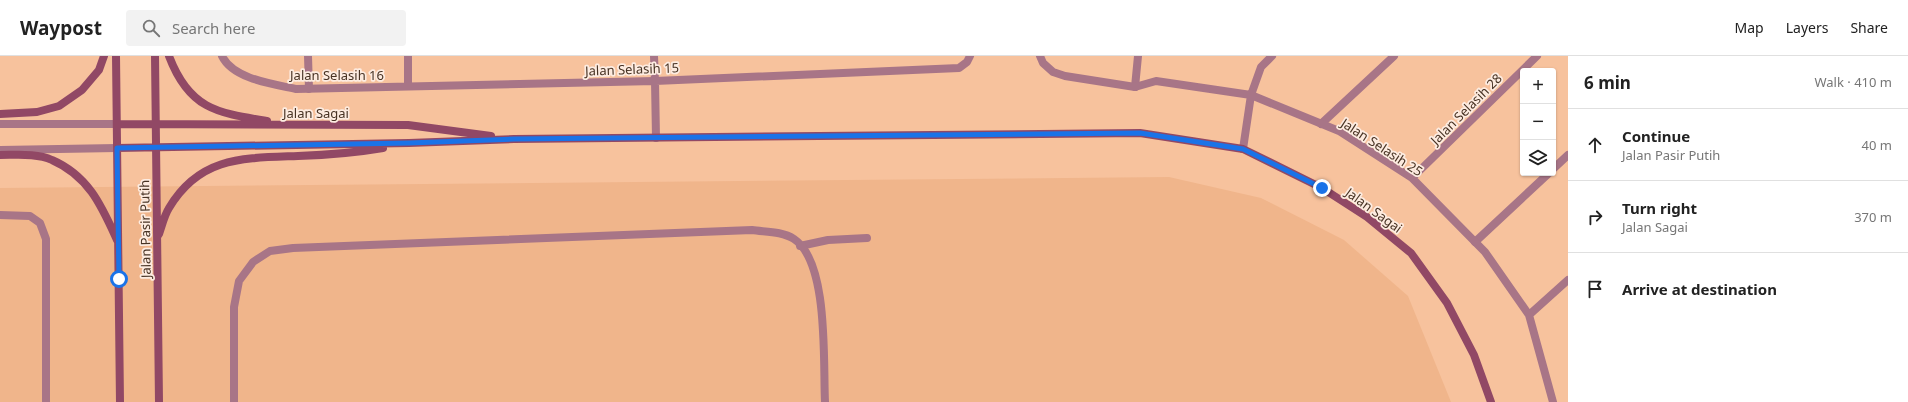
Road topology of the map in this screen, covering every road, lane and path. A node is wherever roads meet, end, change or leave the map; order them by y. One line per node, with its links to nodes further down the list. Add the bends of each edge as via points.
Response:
1 (104, 56): 20 (main road, via 99,70 82,90 59,106 36,112)
2 (116, 56): 22 (main road, Jalan Pasir Putih)
3 (155, 56): 24 (main road, Jalan Pasir Putih)
4 (169, 56): 25 (main road, via 182,83 198,101 226,115)
5 (222, 56): 18 (street, Jalan Selasih 16, via 225,63 236,72 268,83 296,89)
6 (308, 56): 18 (street)
7 (408, 56): 16 (street)
8 (654, 56): 15 (street)
9 (970, 56): 15 (street, Jalan Selasih 15, via 959,68)
10 (1040, 56): 17 (street, Jalan Selasih 25, via 1043,63 1053,72 1065,76)
11 (1138, 56): 17 (street)
12 (1272, 56): 19 (street, via 1261,67)
13 (1394, 56): 23 (street)
14 (1537, 56): 37 (street, Jalan Selasih 28)
15 (655, 81): 16 (street, Jalan Selasih 15); 26 (street)
16 (408, 86): 18 (street, Jalan Selasih 16)
17 (1135, 87): 19 (street, Jalan Selasih 25, via 1156,81)
18 (309, 88)
19 (1251, 95): 23 (street, Jalan Selasih 25); 31 (street)
20 (0, 114)
21 (0, 124): 22 (street)
22 (117, 124): 24 (main road, Jalan Sagai); 30 (main road, Jalan Pasir Putih)
23 (1321, 124): 37 (street, Jalan Selasih 25, via 1339,131)
24 (156, 125): 25 (main road, Jalan Sagai); 29 (main road, Jalan Pasir Putih)
25 (298, 125): 27 (main road, Jalan Sagai, via 408,125)
26 (656, 138): 27 (main road, Jalan Sagai); 31 (main road, Jalan Sagai, via 1140,133)
27 (514, 139): 28 (main road, Jalan Sagai)
28 (409, 143): 29 (main road, Jalan Sagai); 40 (main road, via 345,154 243,158 218,165 195,178 181,191 168,209)
29 (156, 147): 30 (main road, Jalan Sagai); 40 (main road, Jalan Pasir Putih)
30 (117, 148): 32 (street); 42 (main road, Jalan Pasir Putih)
31 (1243, 149): 51 (main road, Jalan Sagai, via 1322,188 1367,217 1411,253 1447,303 1474,355)
32 (0, 150)
33 (0, 155): 42 (main road, via 33,155 52,160 78,176 98,200)
34 (1568, 155): 35 (street)
35 (1556, 166)
36 (1546, 176): 41 (street)
37 (1412, 178): 41 (street, Jalan Selasih 25)
38 (0, 215): 46 (street, via 30,216 40,223 46,239)
39 (867, 238): 43 (street, via 828,240)
40 (157, 241): 48 (main road, Jalan Pasir Putih)
41 (1475, 242): 45 (street, Jalan Selasih 25, via 1485,252)
42 (118, 243): 47 (main road, Jalan Pasir Putih)
43 (800, 246): 49 (street, via 794,239 776,232 752,230 270,251 253,262 239,281 234,307); 50 (street, via 808,254 821,296)
44 (1568, 280): 45 (street)
45 (1529, 315): 52 (street, Jalan Selasih 25)
46 (46, 402)
47 (120, 402)
48 (159, 402)
49 (234, 402)
50 (825, 402)
51 (1491, 402)
52 (1553, 402)

